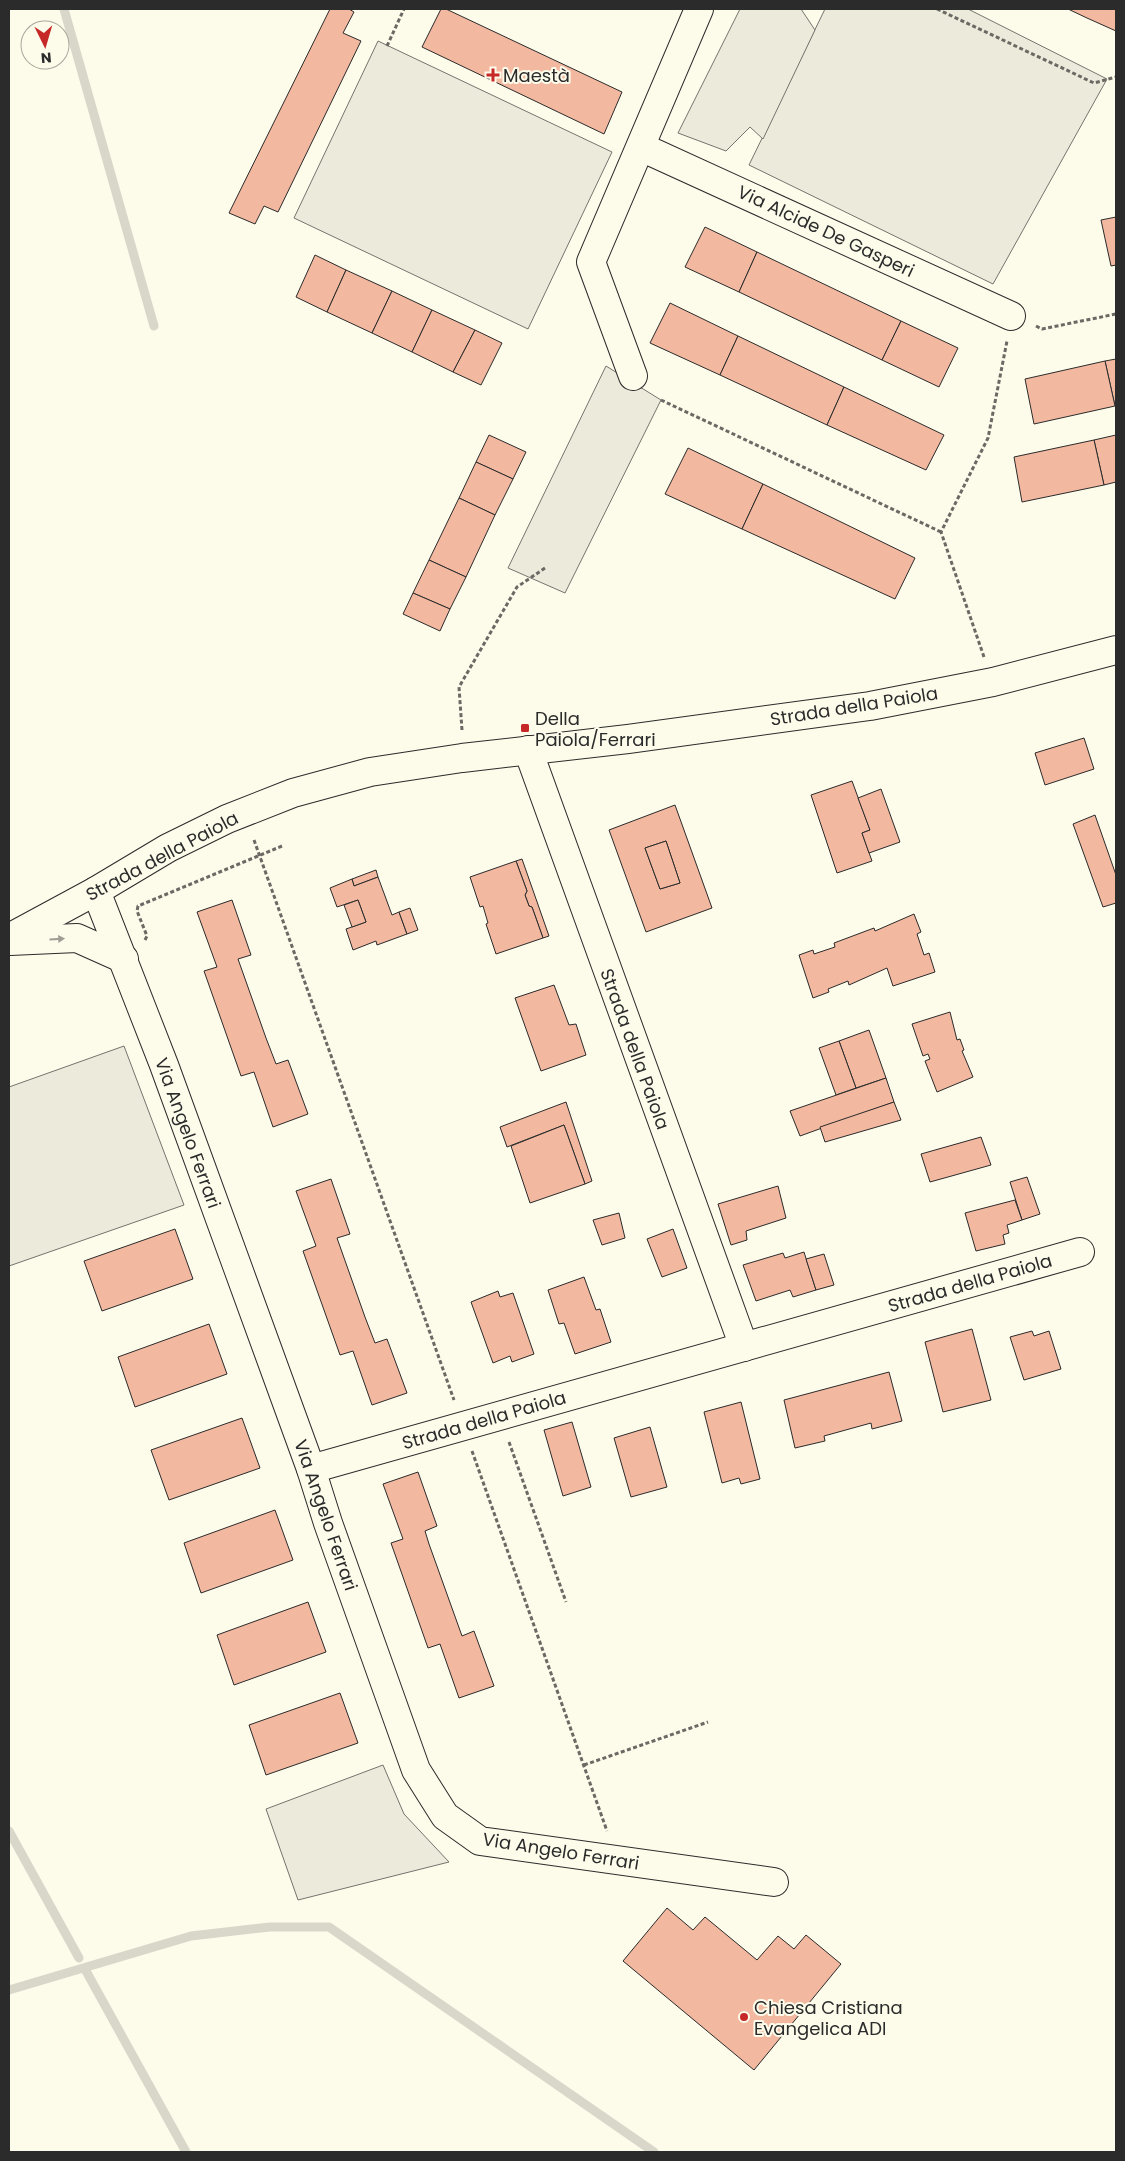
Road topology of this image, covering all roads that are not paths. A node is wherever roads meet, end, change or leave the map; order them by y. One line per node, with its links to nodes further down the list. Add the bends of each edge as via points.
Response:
1 (699, 9): 2 (street)
2 (641, 147): 3 (street, Via Alcide De Gasperi); 4 (street, via 591,262)
3 (1011, 316)
4 (633, 376)
5 (1116, 650): 6 (street, Strada della Paiola, via 993,682 870,706)
6 (528, 750): 7 (street, Strada della Paiola, via 370,772 293,793 227,819 168,848); 11 (street, Strada della Paiola)
7 (96, 891): 8 (street, Strada della Paiola); 9 (street, Via Angelo Ferrari)
8 (9, 940): 9 (street, one-way to 9, via 77,938)
9 (133, 953): 12 (street, Via Angelo Ferrari)
10 (1080, 1252): 11 (street, Strada della Paiola)
11 (744, 1347): 12 (street, Strada della Paiola)
12 (310, 1469): 13 (street, Via Angelo Ferrari, via 416,1770 445,1816 480,1841)
13 (774, 1882)

